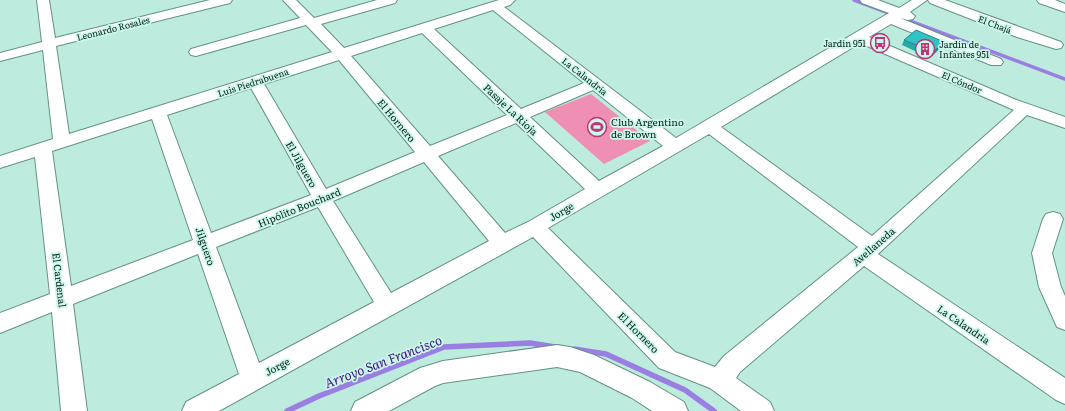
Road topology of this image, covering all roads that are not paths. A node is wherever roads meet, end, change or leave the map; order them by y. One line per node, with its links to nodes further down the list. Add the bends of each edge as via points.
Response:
1 (43, 0): 16 (street, El Cardenal)
2 (226, 0): 16 (street, Leonardo Rosales)
3 (391, 0): 12 (street)
4 (866, 0): 11 (street)
5 (921, 0): 11 (street, Jorge)
6 (934, 0): 17 (street, El Chajá)
7 (1043, 0): 10 (street)
8 (295, 1): 12 (street, El Hornero)
9 (503, 3): 14 (street, Luis Piedrabuena); 23 (street, La Calandria)
10 (1065, 8)
11 (895, 16): 13 (street); 15 (street, Jorge); 21 (street)
12 (310, 21): 18 (street); 19 (street, El Hornero)
13 (932, 24)
14 (424, 28): 19 (street, Luis Piedrabuena); 26 (street, Pasaje La Rioja)
15 (860, 38): 25 (street, El Cóndor); 28 (street, Jorge)
16 (50, 44): 20 (street, Leonardo Rosales); 29 (street, El Cardenal)
17 (1056, 46)
18 (196, 52)
19 (342, 54): 22 (street, Luis Piedrabuena); 31 (street, El Hornero)
20 (0, 57)
21 (996, 62)
22 (255, 82): 24 (street, Luis Piedrabuena); 34 (street, El Jilguero)
23 (595, 84): 26 (street, Hipólito Bouchard); 30 (street, La Calandria)
24 (158, 112): 29 (street, Luis Piedrabuena); 38 (street, Jilguero)
25 (1033, 112): 27 (street, El Cóndor); 39 (street, Avellaneda)
26 (519, 117): 31 (street, Hipólito Bouchard); 33 (street, Pasaje La Rioja)
27 (1065, 123)
28 (710, 127): 30 (street, Jorge); 39 (street, La Calandria)
29 (53, 145): 32 (street, Luis Piedrabuena); 40 (street, El Cardenal)
30 (675, 146): 33 (street, Jorge)
31 (426, 155): 34 (street, Hipólito Bouchard); 37 (street, El Hornero)
32 (0, 162)
33 (597, 190): 36 (street, Jorge)
34 (322, 198): 38 (street, Hipólito Bouchard); 41 (street, El Jilguero)
35 (1053, 219): 42 (street, via 1042,253 1050,287)
36 (535, 227): 37 (street, Jorge); 45 (street, El Hornero, via 667,360)
37 (502, 243): 41 (street, Jorge)
38 (205, 244): 40 (street, Hipólito Bouchard); 44 (street, Jilguero)
39 (868, 251): 45 (street, Avellaneda, via 732,364); 46 (street, La Calandria)
40 (62, 300): 43 (street, Hipólito Bouchard); 47 (street, El Cardenal)
41 (388, 306): 44 (street, Jorge)
42 (1065, 320)
43 (0, 323)
44 (252, 380): 48 (street, Jorge)
45 (719, 380): 51 (street, El Hornero)
46 (1065, 392)
47 (74, 411)
48 (195, 411)
49 (364, 411): 50 (street, via 429,376 443,372 557,356 586,363 641,390)
50 (675, 411)
51 (761, 411)

